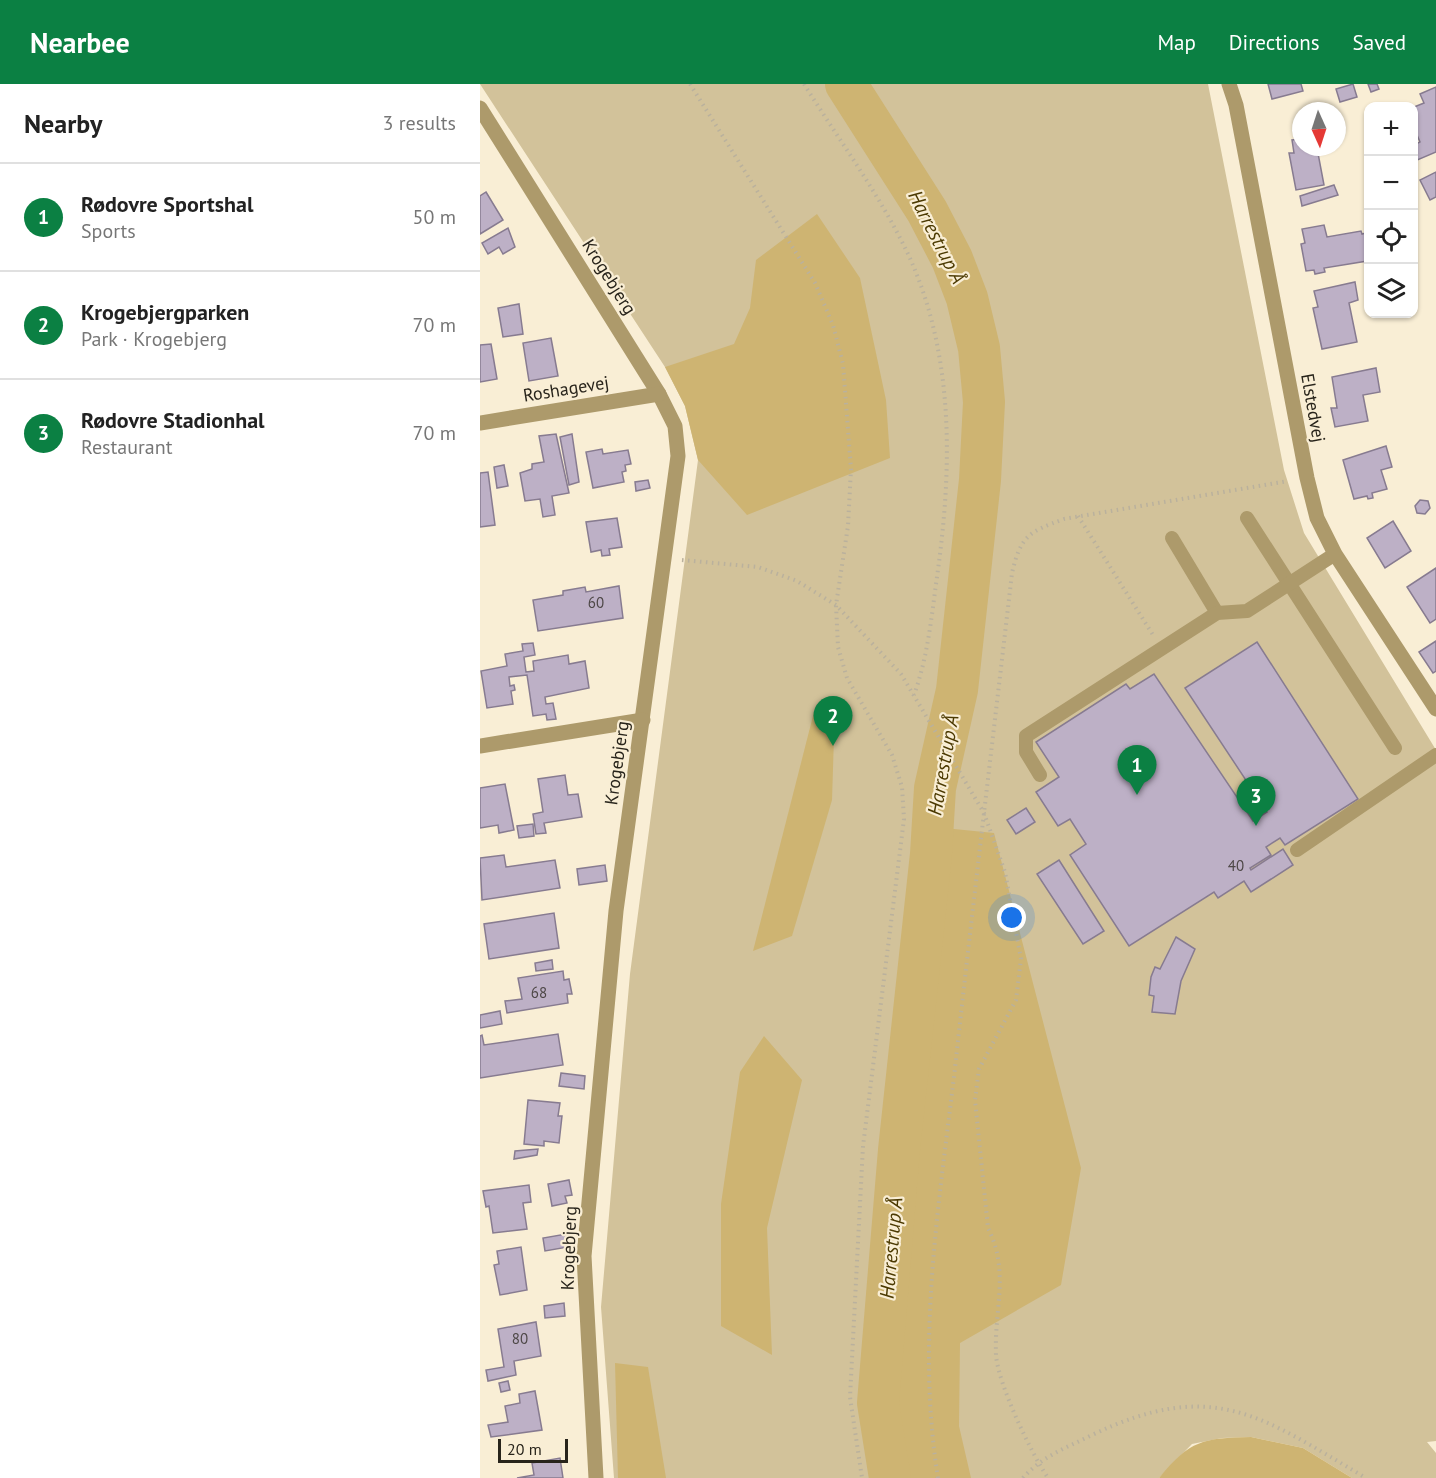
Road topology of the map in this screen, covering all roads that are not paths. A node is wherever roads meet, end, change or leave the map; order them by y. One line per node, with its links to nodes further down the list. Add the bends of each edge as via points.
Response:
1 (1229, 84): 7 (street, Elstedvej, via 1306,478 1317,518)
2 (480, 108): 3 (street, Krogebjerg)
3 (659, 394): 4 (street, Roshagevej); 11 (street, Krogebjerg, via 675,426 678,456)
4 (480, 423)
5 (1247, 518): 8 (lane)
6 (1172, 538): 9 (lane)
7 (1335, 554): 8 (lane); 10 (street, Elstedvej)
8 (1289, 583): 9 (lane, via 1247,611); 13 (lane)
9 (1217, 613): 15 (lane, via 1026,736 1026,752)
10 (1436, 709)
11 (644, 720): 12 (street); 17 (street, Krogebjerg, via 616,911 584,1256)
12 (480, 746)
13 (1395, 748)
14 (1436, 755): 16 (lane)
15 (1040, 775)
16 (1297, 850)
17 (596, 1478)

